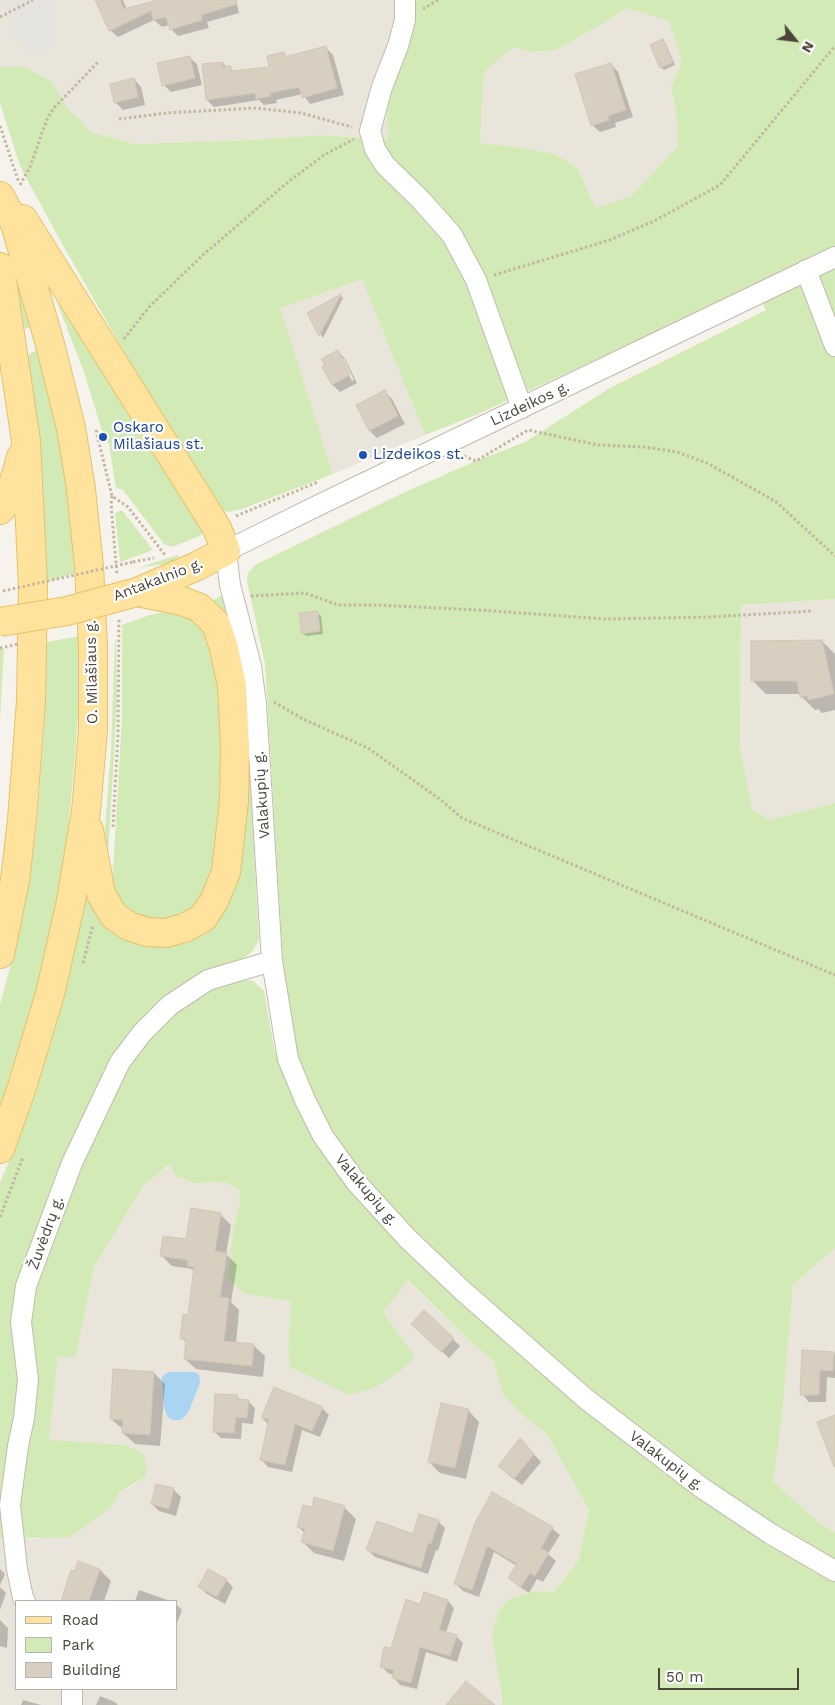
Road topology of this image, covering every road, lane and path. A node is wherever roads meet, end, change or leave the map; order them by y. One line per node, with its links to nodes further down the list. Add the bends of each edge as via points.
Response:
1 (33, 0): 3 (path)
2 (405, 0): 8 (street, via 405,20)
3 (0, 17)
4 (835, 46): 14 (path, via 720,185 656,220 610,240)
5 (99, 61): 7 (path, via 47,119 20,186)
6 (119, 119): 8 (path, via 256,108 301,114)
7 (0, 126)
8 (370, 131): 14 (street, via 375,149 386,165 452,235); 15 (path, via 324,155 288,182 204,254 150,306)
9 (0, 188): 22 (main road, via 14,205 212,520)
10 (0, 196): 33 (main road, O. Milašiaus g., via 15,224 50,344 71,428 81,490 89,566 92,647 93,730)
11 (835, 257): 13 (street, Lizdeikos g.)
12 (0, 267): 18 (main road)
13 (806, 270): 16 (street); 17 (street, Lizdeikos g.)
14 (476, 280): 17 (street)
15 (120, 343)
16 (835, 346)
17 (522, 408): 22 (street, Lizdeikos g.)
18 (26, 441): 21 (main road); 34 (main road, via 32,587 31,701)
19 (461, 455): 24 (path, via 476,461 528,430 598,445 677,452 707,464 775,501)
20 (128, 507): 23 (path)
21 (0, 510)
22 (226, 552): 26 (street); 28 (main road, Antakalnio g.)
23 (165, 556)
24 (835, 556)
25 (133, 562): 27 (path, bridge)
26 (230, 585): 29 (path, via 241,581 245,596 305,593 338,605 604,619); 32 (street, via 251,666)
27 (3, 591)
28 (138, 592): 30 (main road, Antakalnio g., bridge, via 67,611); 32 (main road, via 200,608 216,624)
29 (812, 611)
30 (5, 634): 31 (path)
31 (0, 648)
32 (243, 688): 33 (main road, via 226,872 203,918 166,933 147,932 114,916 101,894); 37 (street, Valakupių g., via 259,758); 38 (path, via 368,748 462,818)
33 (86, 811): 39 (main road, O. Milašiaus g., via 50,994)
34 (15, 880): 35 (main road); 36 (main road)
35 (0, 908)
36 (0, 954)
37 (272, 961): 40 (street, Valakupių g., via 288,1059 304,1100 323,1136 362,1190 456,1284 586,1400 702,1488); 41 (street, Žuvėdrų g., via 208,980 170,1005 142,1033 120,1062 72,1163 26,1286 21,1322 28,1380 10,1505 16,1569)
38 (835, 975)
39 (0, 1150)
40 (835, 1571)
41 (24, 1600)
42 (72, 1690): 43 (street)
43 (72, 1705)

